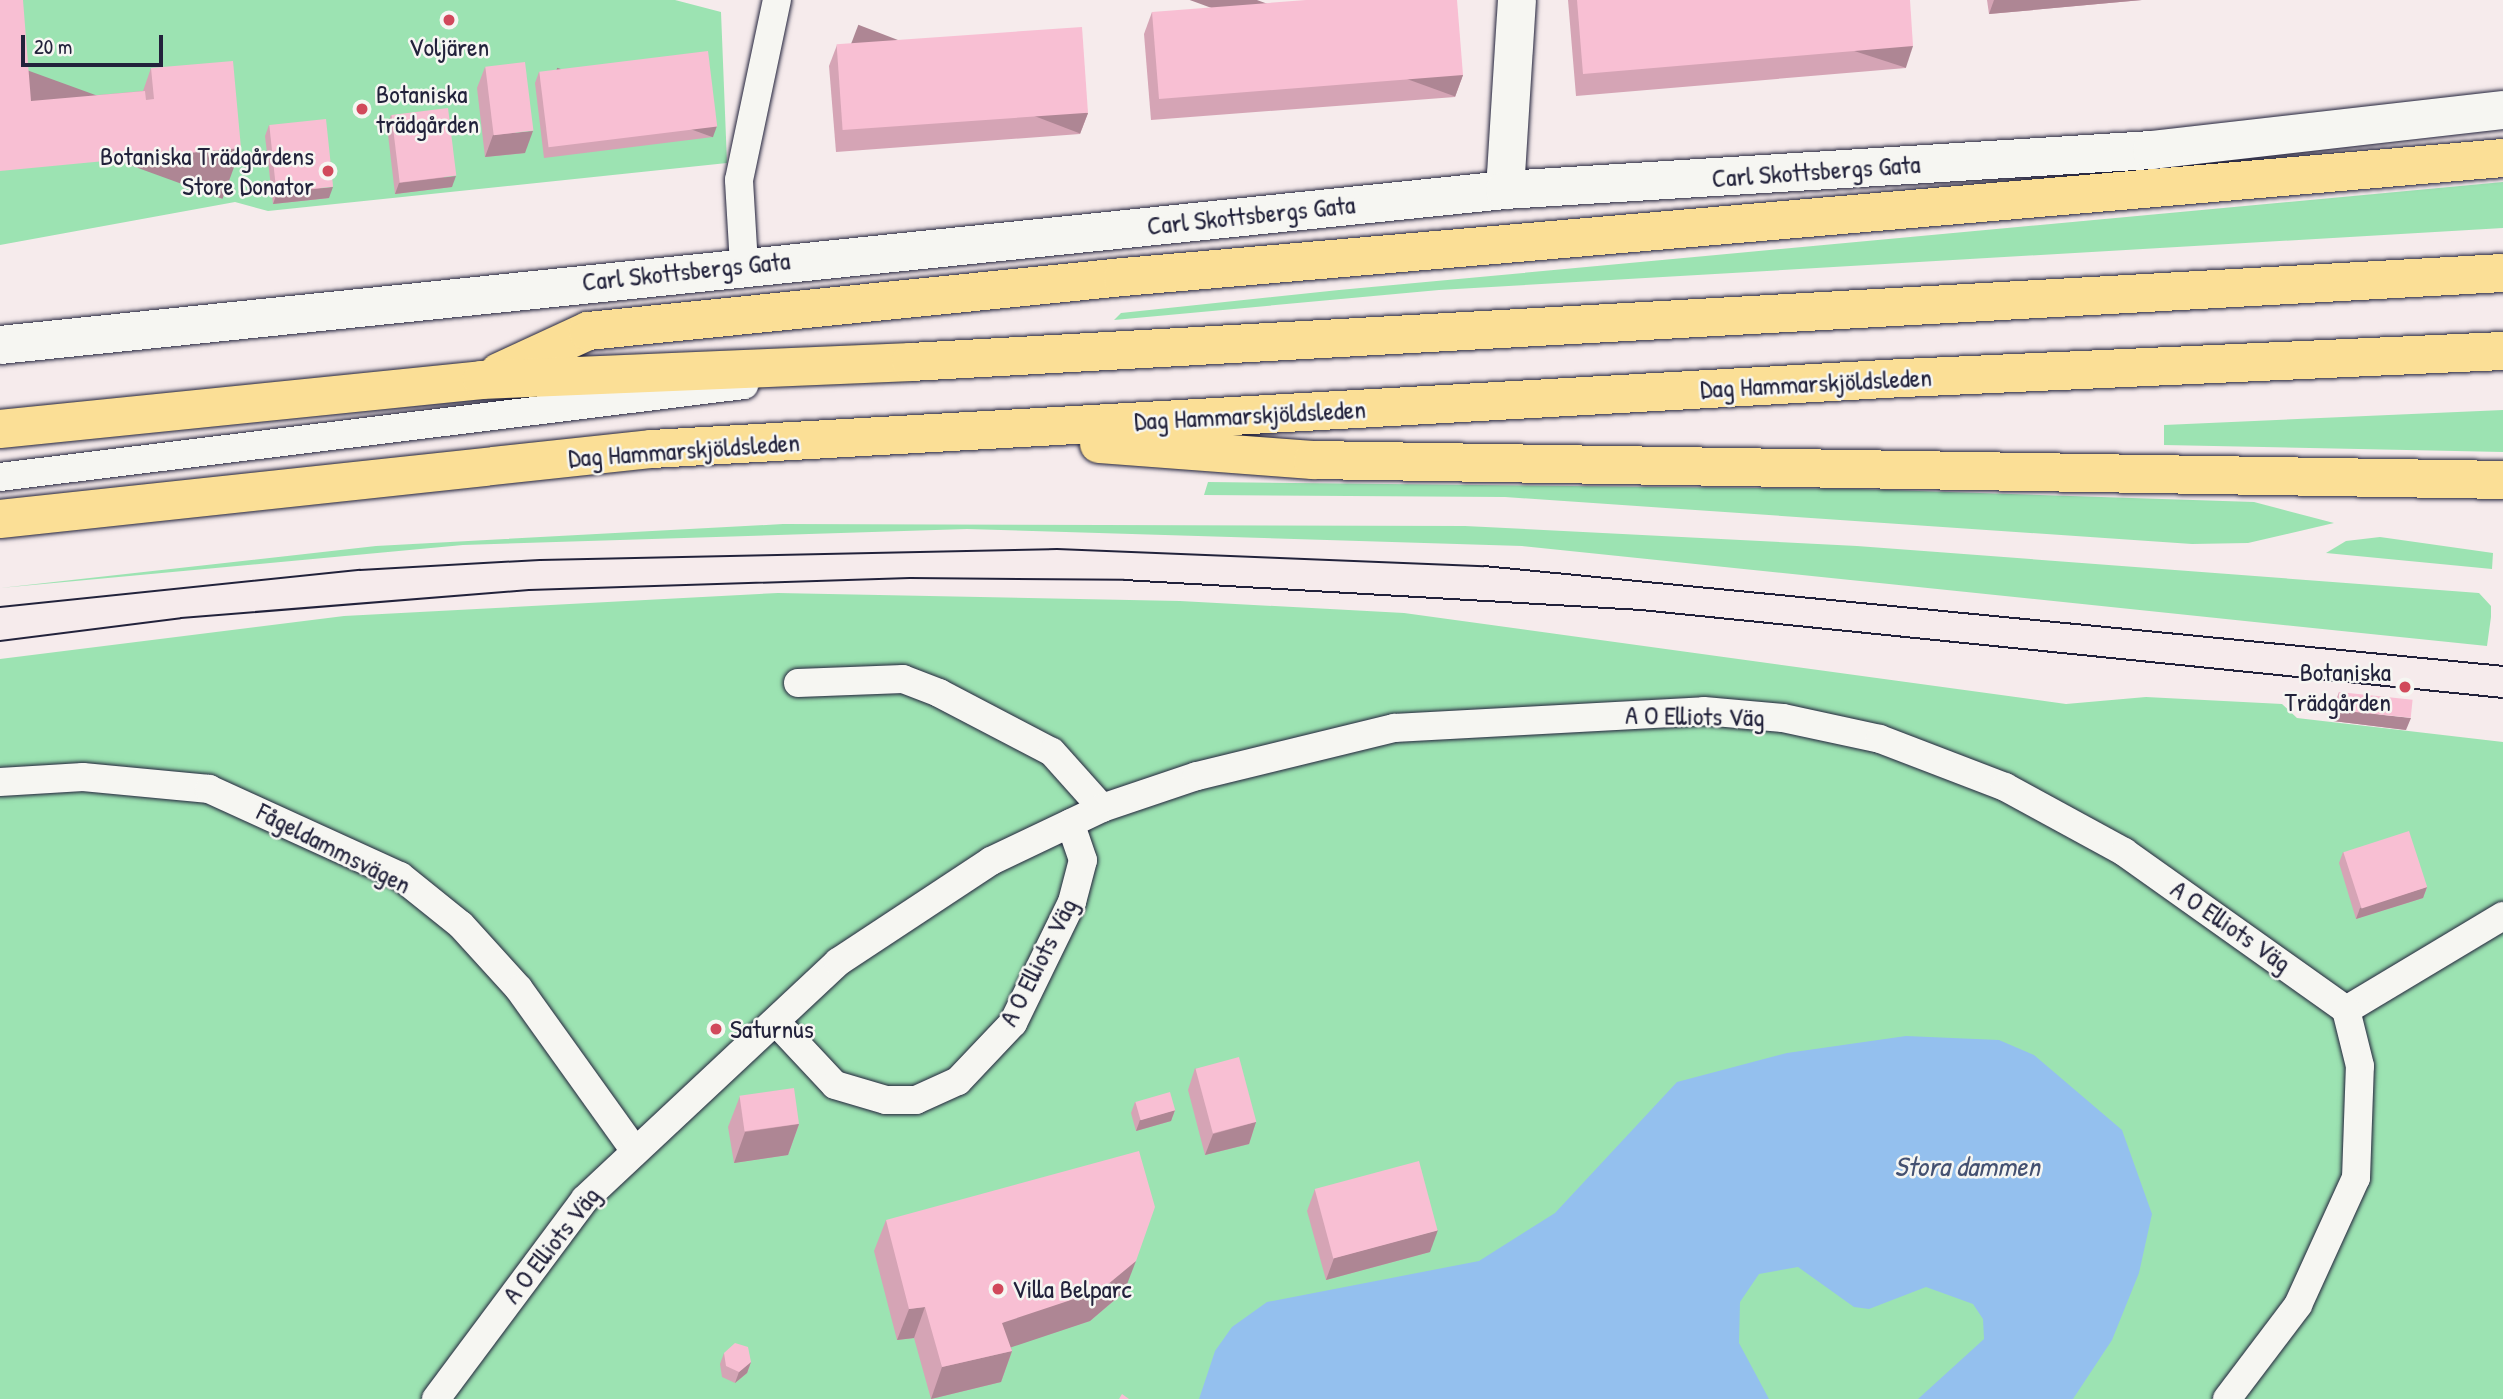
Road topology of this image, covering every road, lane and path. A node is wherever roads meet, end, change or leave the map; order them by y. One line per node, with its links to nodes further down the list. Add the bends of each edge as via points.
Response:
1 (777, 0): 6 (lane, via 738,180)
2 (1517, 0): 5 (street)
3 (2503, 110): 5 (street, Carl Skottsbergs Gata, via 2152,150)
4 (2503, 158): 11 (main road, via 1123,277 588,331)
5 (1505, 190): 6 (street, Carl Skottsbergs Gata)
6 (744, 265): 8 (street, Carl Skottsbergs Gata)
7 (2503, 273): 10 (main road)
8 (0, 345)
9 (2503, 351): 13 (main road, Dag Hammarskjöldsleden)
10 (911, 362): 11 (main road); 14 (lane)
11 (482, 380): 12 (main road)
12 (0, 429)
13 (942, 433): 15 (main road, via 1313,460); 16 (main road, Dag Hammarskjöldsleden, via 652,449)
14 (0, 477)
15 (2503, 480)
16 (0, 519)
17 (798, 682): 19 (lane, via 903,679 939,693 1052,752)
18 (0, 782): 24 (lane, Fågeldammsvägen, via 83,777 209,789 400,876 461,925 519,989)
19 (1102, 808): 20 (lane, A O Elliots Väg); 22 (lane, A O Elliots Väg, via 1197,776 1394,728 1704,712 1783,718 1880,739 2005,787 2124,852)
20 (1070, 823): 23 (lane, A O Elliots Väg, via 991,861 900,919 838,962); 23 (lane, A O Elliots Väg, via 1083,860 1072,902 1013,1023 958,1081 916,1100 886,1100 835,1085)
21 (2503, 916): 22 (lane)
22 (2346, 1010): 26 (lane, via 2360,1066 2356,1178 2298,1305)
23 (776, 1022): 24 (lane, A O Elliots Väg, via 737,1063)
24 (633, 1148): 25 (lane, A O Elliots Väg, via 543,1252)
25 (436, 1399)
26 (2227, 1399)

